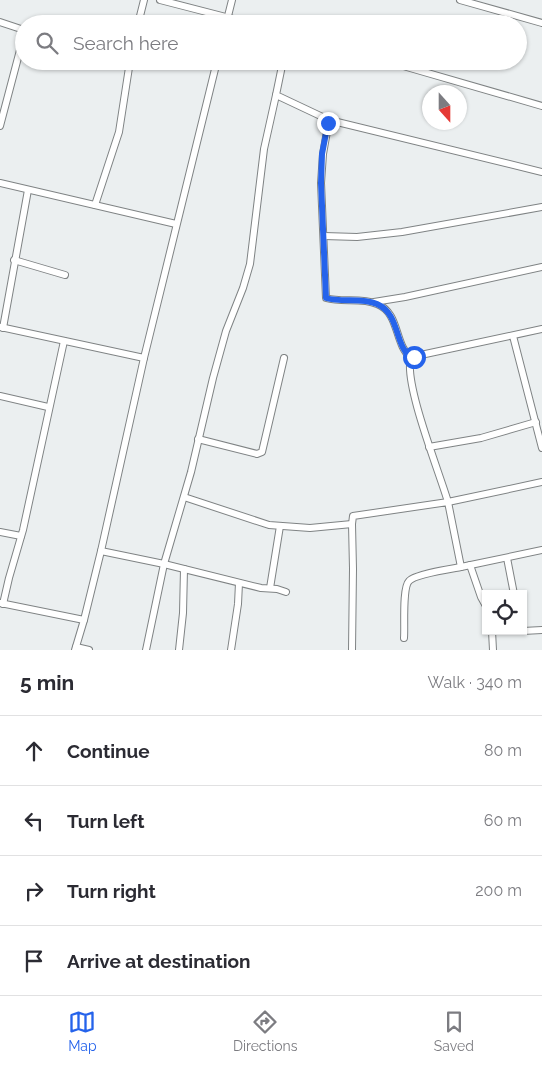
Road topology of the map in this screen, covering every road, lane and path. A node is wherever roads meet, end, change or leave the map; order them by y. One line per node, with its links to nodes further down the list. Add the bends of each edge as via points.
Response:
1 (144, 0): 5 (street)
2 (160, 0): 6 (street)
3 (232, 0): 7 (street)
4 (460, 0): 8 (street)
5 (140, 15)
6 (207, 15)
7 (228, 15)
8 (513, 15)
9 (527, 19): 11 (street)
10 (0, 22): 12 (street)
11 (542, 23)
12 (15, 27)
13 (15, 69): 21 (street)
14 (129, 70): 25 (street, via 119,132)
15 (215, 70): 27 (street)
16 (281, 70): 18 (street)
17 (417, 70): 19 (street)
18 (276, 95): 20 (street); 43 (street, via 264,149 250,264 226,330)
19 (542, 106)
20 (329, 120): 22 (street); 28 (street, via 321,183)
21 (0, 126)
22 (542, 172)
23 (0, 183): 24 (street)
24 (28, 190): 25 (street); 29 (street)
25 (95, 205): 27 (street)
26 (542, 207): 28 (street, via 402,232 357,237)
27 (176, 224): 37 (street)
28 (324, 236): 32 (street, via 326,298)
29 (14, 260): 31 (street); 33 (street)
30 (542, 266): 32 (street)
31 (65, 275)
32 (372, 303): 39 (street, via 379,304 391,316 403,349)
33 (1, 327): 36 (street)
34 (542, 329): 35 (street)
35 (513, 336): 39 (street); 42 (street)
36 (64, 341): 37 (street); 41 (street)
37 (144, 358): 54 (street)
38 (284, 358): 43 (street, via 262,452 257,454)
39 (411, 358): 44 (street, via 412,384)
40 (0, 396): 41 (street)
41 (48, 407): 52 (street)
42 (536, 422): 44 (street, via 481,438); 45 (street)
43 (198, 439): 47 (street)
44 (430, 447): 48 (street)
45 (542, 448)
46 (542, 482): 48 (street)
47 (184, 497): 50 (street); 56 (street)
48 (448, 502): 49 (street, via 356,515); 58 (street)
49 (352, 524): 50 (street, via 310,528); 76 (street)
50 (280, 526): 61 (street)
51 (0, 532): 52 (street)
52 (21, 536): 65 (street)
53 (542, 550): 55 (street)
54 (101, 551): 56 (street); 66 (street)
55 (507, 558): 57 (street); 62 (street)
56 (164, 564): 59 (street); 73 (street)
57 (470, 565): 58 (street); 64 (street)
58 (461, 567): 70 (street, via 410,580 405,589)
59 (184, 569): 60 (street); 74 (street)
60 (239, 583): 61 (street); 75 (street)
61 (270, 588): 63 (street)
62 (513, 590)
63 (286, 592)
64 (482, 599)
65 (2, 604): 66 (street)
66 (84, 620): 71 (street)
67 (542, 630): 68 (street)
68 (527, 631)
69 (492, 635): 77 (street)
70 (404, 638)
71 (76, 648): 72 (street)
72 (89, 650)
73 (146, 650)
74 (179, 650)
75 (231, 650)
76 (352, 650)
77 (493, 650)

